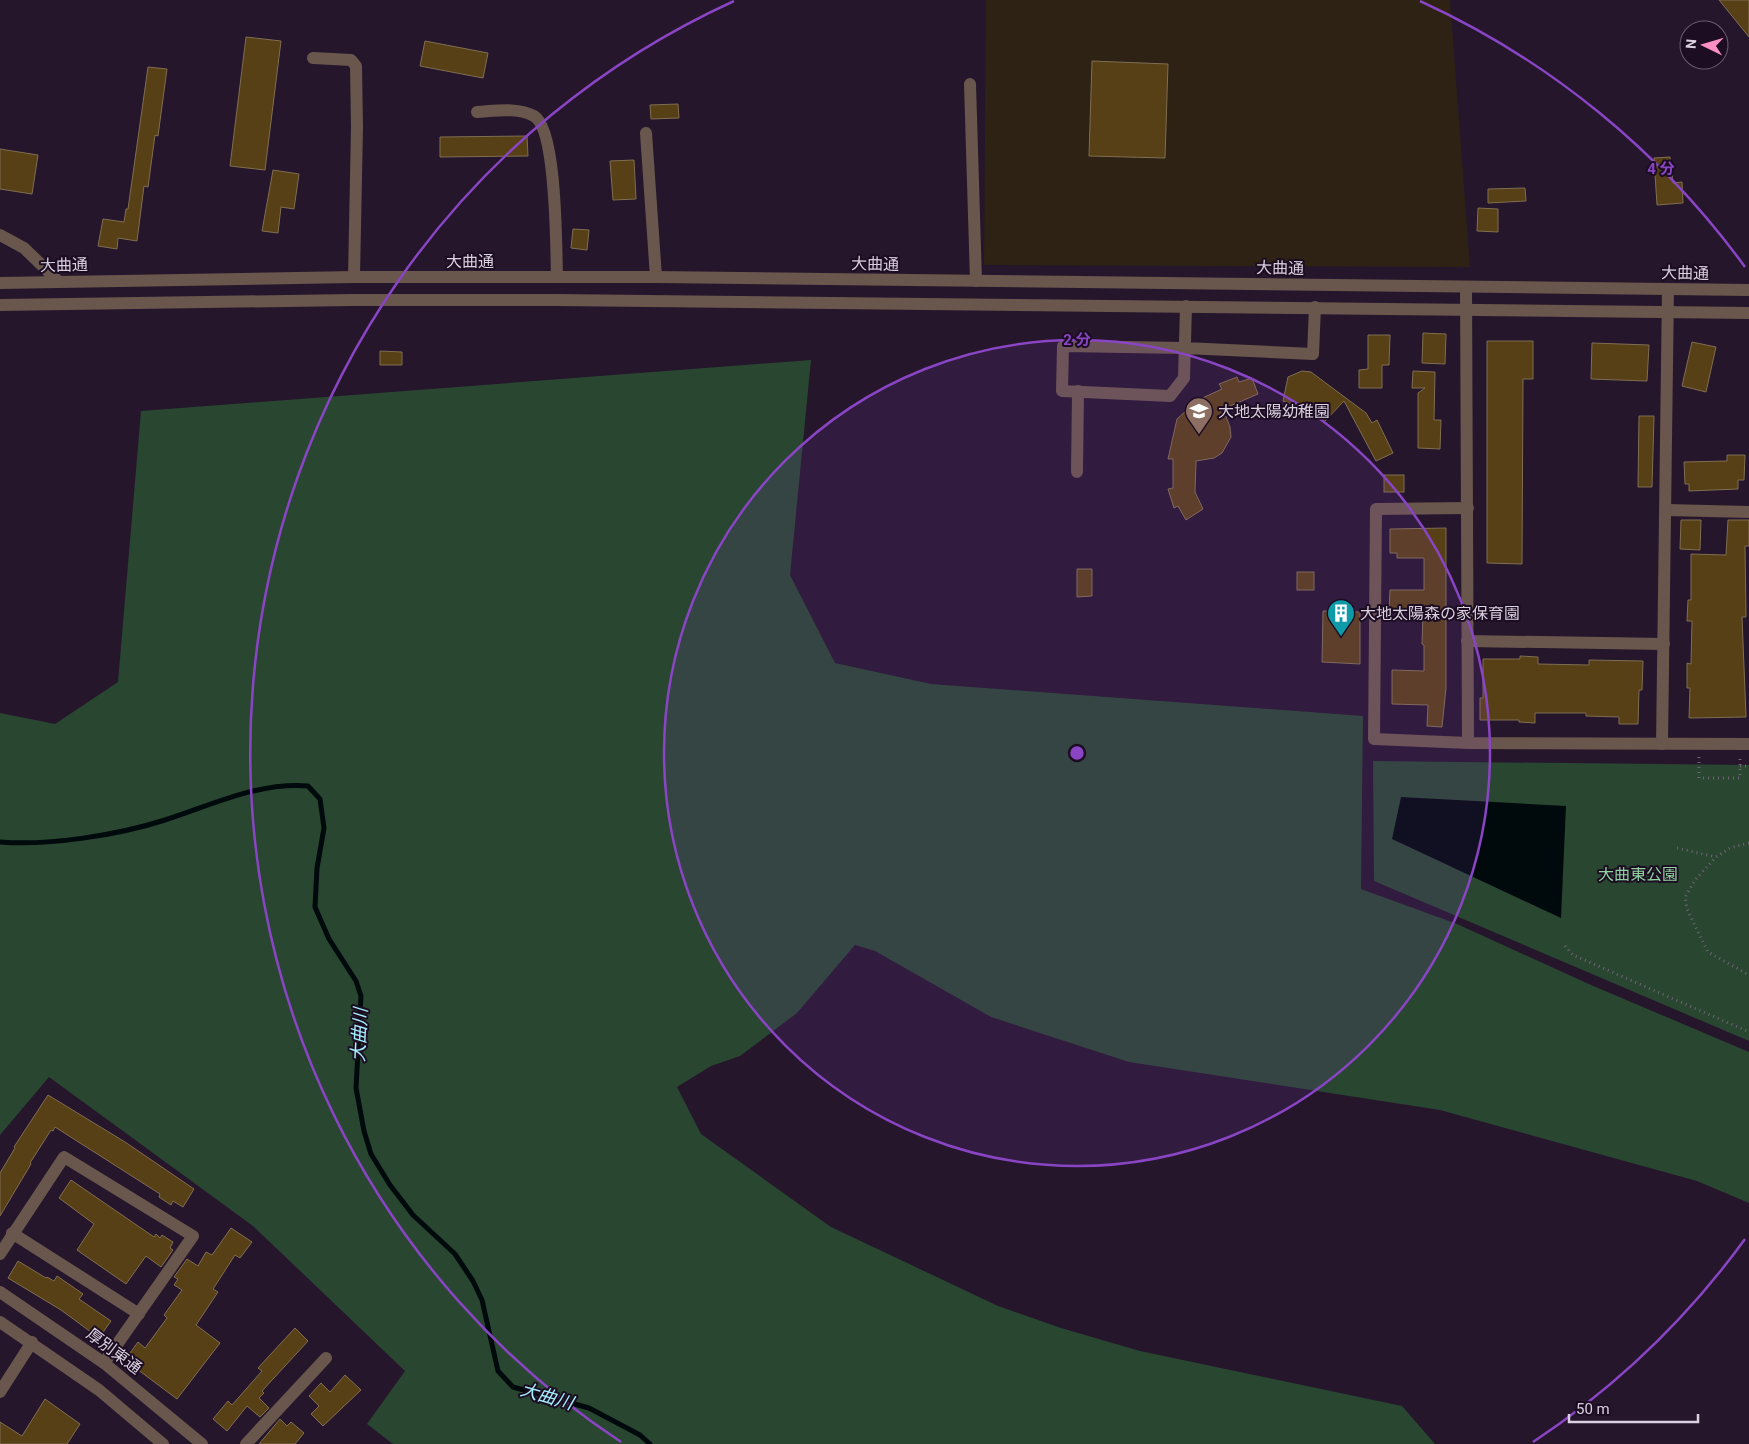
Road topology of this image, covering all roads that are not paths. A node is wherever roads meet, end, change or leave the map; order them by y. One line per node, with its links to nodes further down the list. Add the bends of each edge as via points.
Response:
1 (313, 58): 6 (street, via 351,60 356,66 358,127)
2 (970, 84): 10 (street)
3 (477, 112): 7 (street, via 506,110 536,117 548,136)
4 (646, 133): 8 (street)
5 (0, 235): 9 (street, via 24,248)
6 (354, 277): 7 (street, 大曲通); 9 (street, 大曲通)
7 (557, 277): 8 (street, 大曲通)
8 (656, 277): 10 (street, 大曲通)
9 (58, 281): 11 (street, 大曲通)
10 (976, 281): 12 (street, 大曲通)
11 (0, 282)
12 (1466, 287): 13 (street, 大曲通); 18 (street)
13 (1668, 289): 14 (street, 大曲通); 19 (street)
14 (1749, 290)
15 (0, 305): 16 (street, via 566,300)
16 (1186, 306): 17 (street); 21 (street)
17 (1315, 308): 18 (street); 21 (street, via 1313,354)
18 (1466, 308): 19 (street); 24 (street)
19 (1666, 312): 20 (street); 25 (street)
20 (1749, 313)
21 (1185, 348): 22 (street, via 1184,378 1170,396); 22 (street, via 1063,346 1062,391)
22 (1078, 391): 23 (street)
23 (1077, 472)
24 (1468, 508): 27 (street); 29 (street, via 1376,509 1374,739)
25 (1666, 510): 26 (street); 28 (street)
26 (1749, 512)
27 (1467, 642): 28 (street); 29 (street)
28 (1664, 644): 30 (street)
29 (1468, 743): 30 (street)
30 (1662, 744): 31 (street)
31 (1744, 744)
32 (12, 1233): 33 (street); 35 (street); 35 (street, via 64,1157 193,1236)
33 (0, 1254)
34 (0, 1292): 39 (street, 厚別東通)
35 (138, 1314): 39 (street)
36 (0, 1322): 37 (street)
37 (32, 1342): 40 (street); 41 (street, via 99,1390)
38 (326, 1358): 43 (street)
39 (104, 1363): 42 (street, 厚別東通)
40 (0, 1392)
41 (163, 1444)
42 (202, 1444)
43 (246, 1444)

